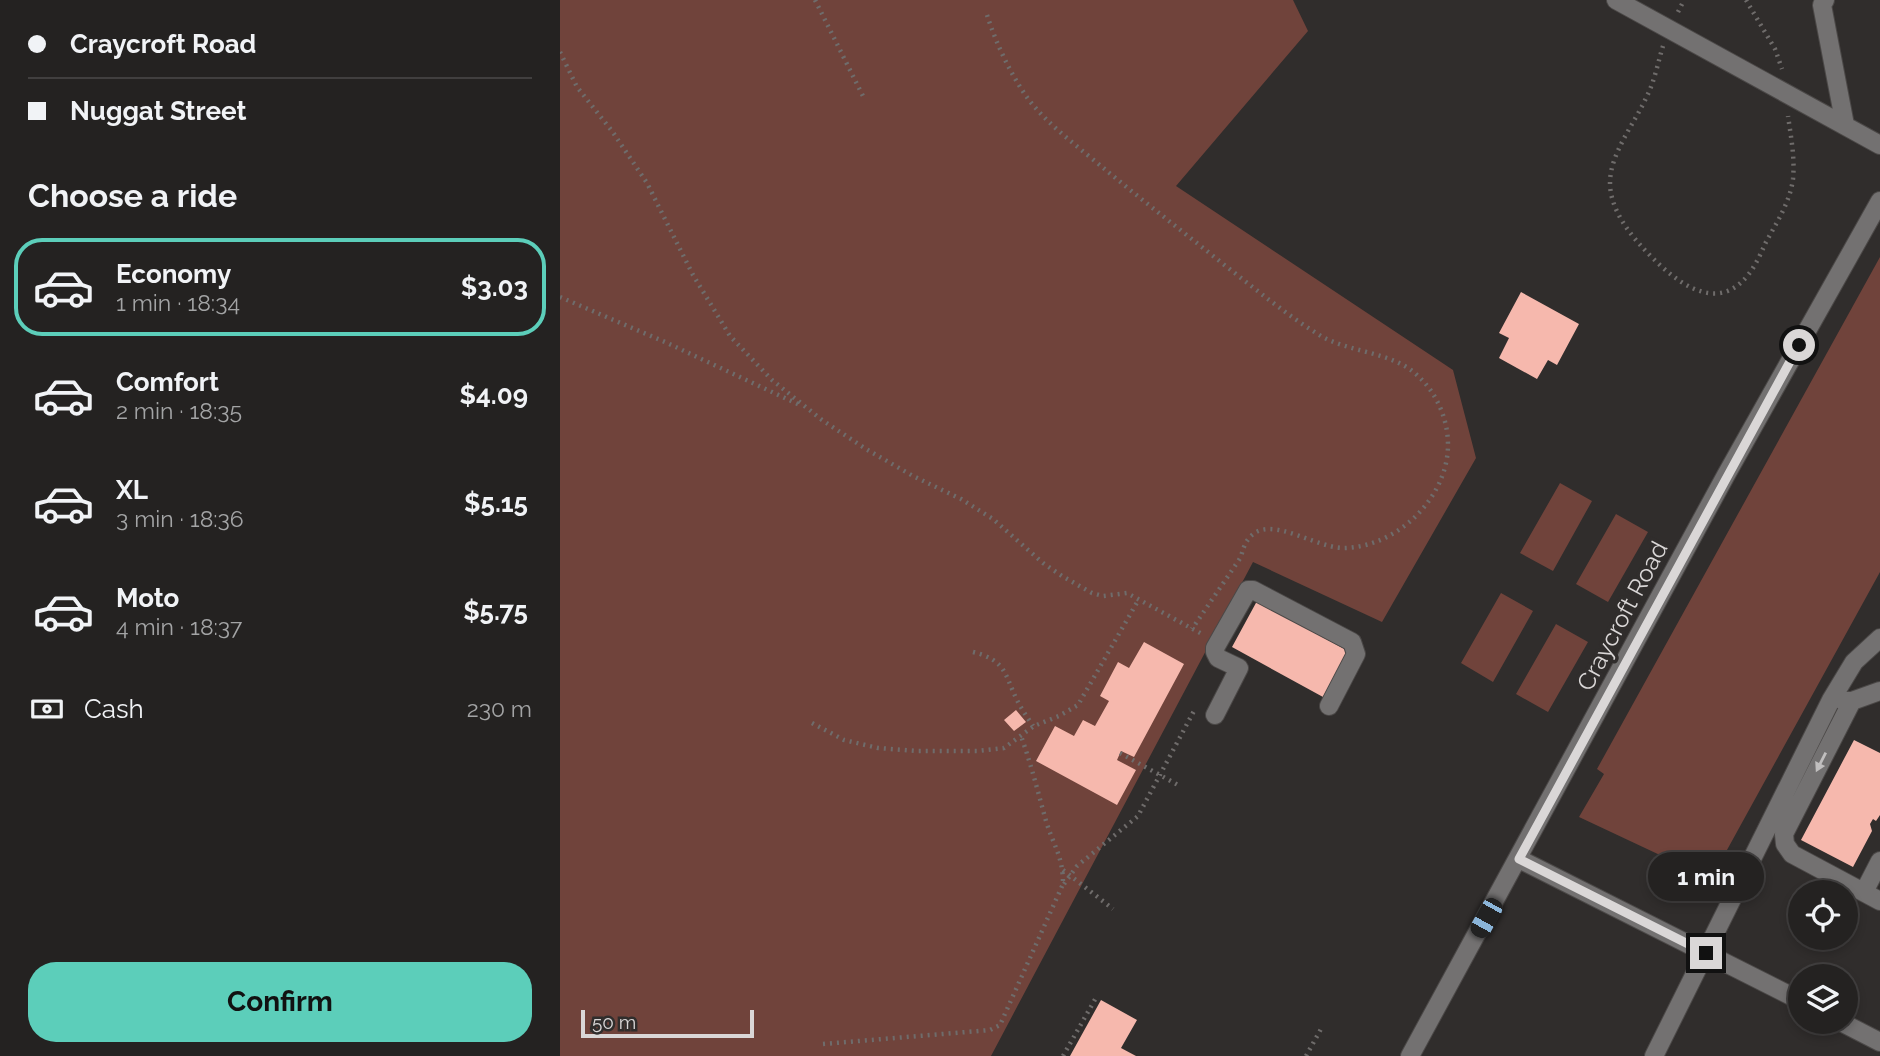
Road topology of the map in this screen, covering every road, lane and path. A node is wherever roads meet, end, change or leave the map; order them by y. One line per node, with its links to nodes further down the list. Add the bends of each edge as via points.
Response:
1 (815, 0): 10 (path)
2 (1616, 0): 7 (street)
3 (1684, 0): 7 (path)
4 (1746, 0): 9 (path, via 1781,62)
5 (1825, 0): 11 (street, via 1822,5)
6 (987, 15): 17 (path, via 1027,97 1077,146 1310,329 1349,349 1405,366 1418,376 1441,409 1447,435 1446,462 1433,495 1410,522 1380,539 1342,548 1276,529 1258,531 1250,535 1241,557)
7 (1670, 29): 9 (street); 9 (path, via 1648,95 1614,163 1610,187 1630,233 1688,287 1712,294 1738,285 1752,269 1784,210 1794,169)
8 (560, 52): 15 (path, via 577,87 647,183 730,336 772,380)
9 (1785, 93): 11 (street)
10 (863, 96)
11 (1845, 125): 12 (street)
12 (1880, 145)
13 (1880, 201): 33 (street, Craycroft Road)
14 (560, 297): 15 (path)
15 (809, 409): 16 (path, via 878,456 993,519 1043,563 1091,593 1127,593)
16 (1139, 599): 17 (path); 28 (path, via 1079,705)
17 (1192, 629): 19 (path)
18 (1880, 638): 22 (street, via 1854,662)
19 (1218, 643): 25 (street, via 1245,593 1253,590 1352,642 1356,654); 26 (street, via 1214,653 1239,668)
20 (973, 652): 28 (path, via 1002,666)
21 (1880, 691): 23 (street)
22 (1831, 700): 23 (street); 40 (street)
23 (1852, 701): 38 (street, one-way to 38, via 1784,834 1785,844 1792,855)
24 (1199, 702): 31 (path)
25 (1329, 706)
26 (1215, 716)
27 (812, 723): 29 (path, via 844,740 917,751 1004,748)
28 (1034, 726): 29 (path)
29 (1021, 736): 35 (path)
30 (1120, 753): 31 (path)
31 (1160, 776): 32 (path); 36 (path, via 1138,816)
32 (1178, 785)
33 (1519, 859): 40 (street); 49 (street, Craycroft Road)
34 (1880, 861): 38 (street)
35 (1063, 870): 36 (path); 37 (path)
36 (1070, 875): 37 (path); 39 (path)
37 (1063, 884): 46 (path, via 1000,1025 990,1030)
38 (1872, 896)
39 (1114, 909)
40 (1706, 953): 41 (street); 50 (street)
41 (1788, 994)
42 (1097, 996): 47 (path)
43 (1321, 1028): 48 (path)
44 (1858, 1030): 45 (street)
45 (1880, 1042)
46 (823, 1044)
47 (1063, 1056)
48 (1306, 1056)
49 (1410, 1056)
50 (1654, 1056)

